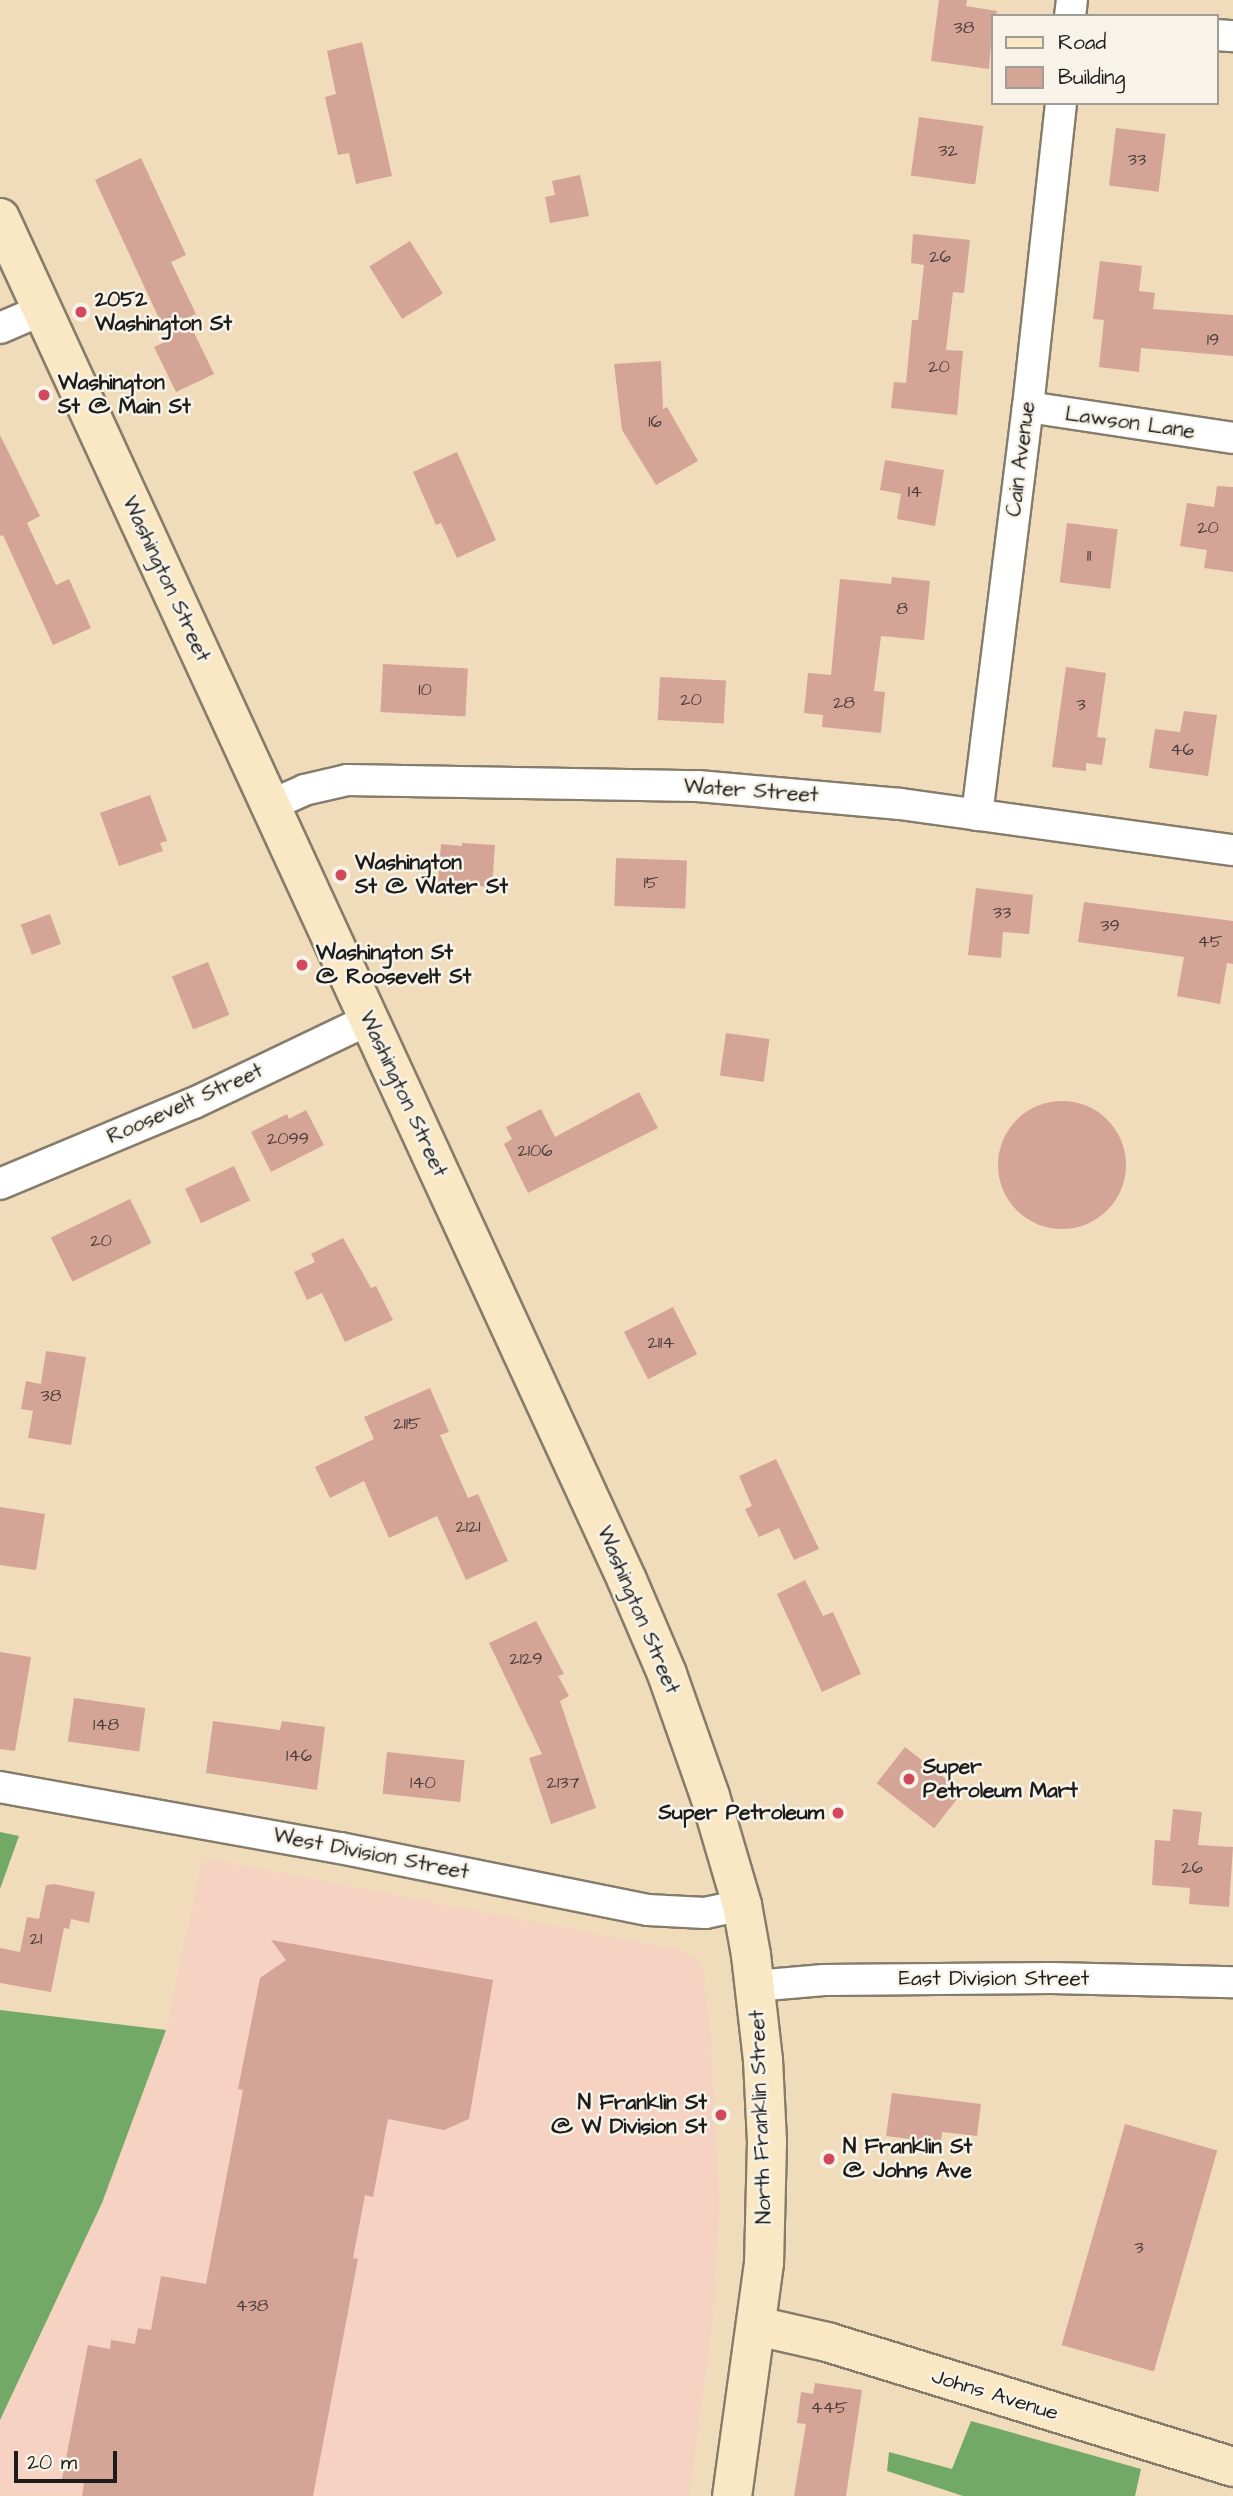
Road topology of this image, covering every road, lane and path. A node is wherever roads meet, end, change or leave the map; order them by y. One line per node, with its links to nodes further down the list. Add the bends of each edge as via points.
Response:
1 (1061, 105): 5 (street, Cain Avenue)
2 (0, 218): 3 (main road, Washington Street)
3 (42, 310): 4 (street); 7 (main road, Washington Street)
4 (0, 328)
5 (1028, 407): 6 (street, Lawson Lane); 8 (street, Cain Avenue)
6 (1233, 438)
7 (271, 805): 8 (street, Water Street, via 325,784 382,780 735,788); 10 (main road, Washington Street)
8 (977, 815): 9 (street, Water Street)
9 (1233, 850)
10 (368, 1020): 11 (street, Roosevelt Street, via 194,1103); 13 (main road, Washington Street, via 649,1632 710,1796)
11 (0, 1184)
12 (0, 1787): 13 (street, West Division Street, via 353,1850 648,1910 705,1913)
13 (742, 1905): 15 (main road, North Franklin Street)
14 (1233, 1982): 15 (street, East Division Street, via 1051,1978 824,1980)
15 (755, 1986): 16 (main road, North Franklin Street, via 767,2183)
16 (757, 2326): 17 (main road, Johns Avenue, via 827,2342); 18 (main road, North Franklin Street)
17 (1233, 2467)
18 (732, 2496)

